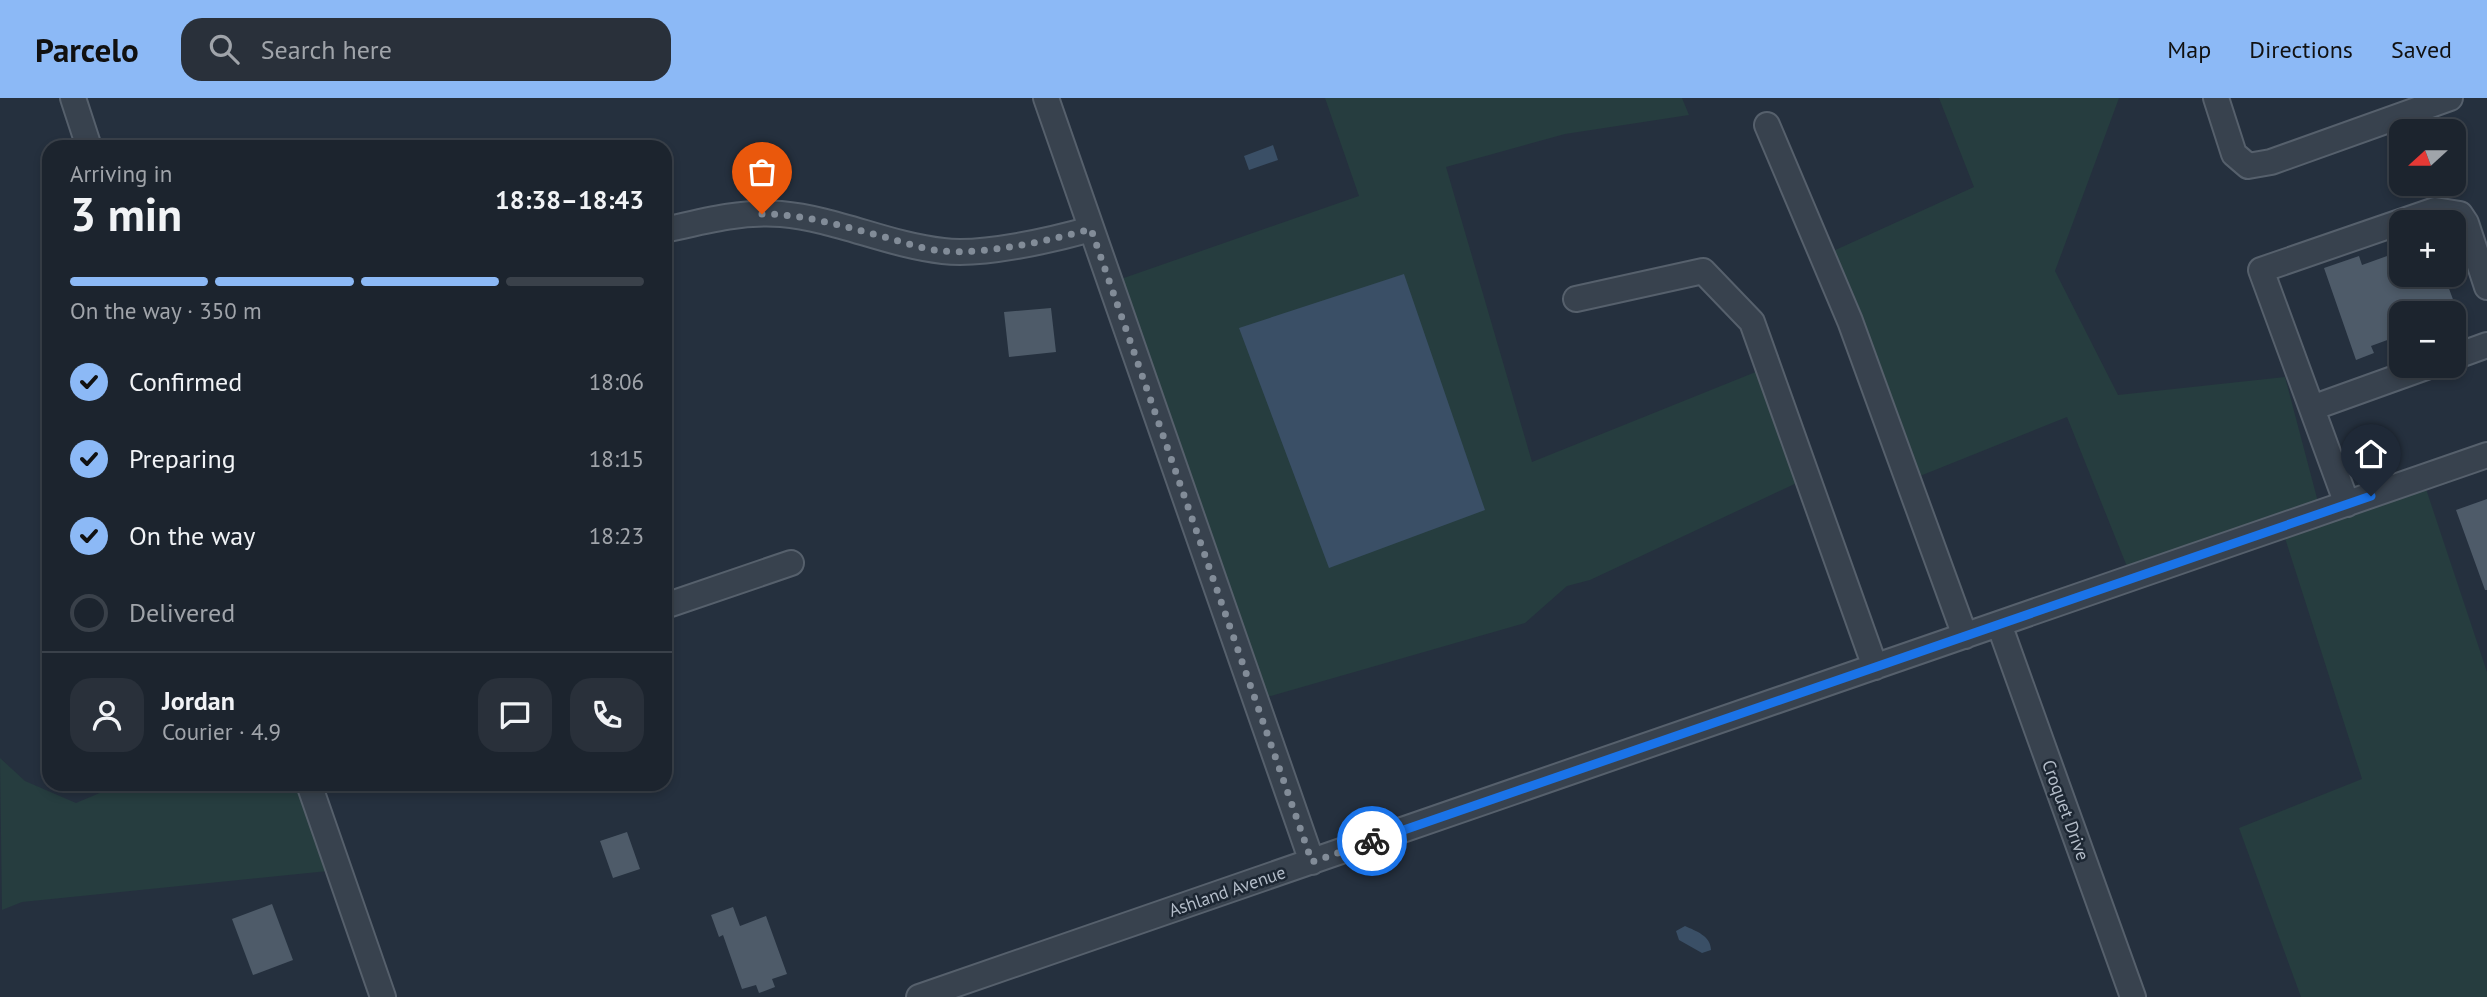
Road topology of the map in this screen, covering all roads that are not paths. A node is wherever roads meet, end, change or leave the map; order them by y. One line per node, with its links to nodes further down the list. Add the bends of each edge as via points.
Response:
1 (73, 98): 6 (street)
2 (1046, 98): 8 (street)
3 (2216, 98): 4 (street, via 2234,154 2248,166 2271,162)
4 (2450, 98)
5 (1767, 125): 20 (street, via 1850,321)
6 (87, 140)
7 (672, 228): 8 (street, via 722,217 781,214 943,251 969,252)
8 (1091, 229): 23 (street)
9 (2487, 287): 14 (street, via 2466,223 2460,215 2435,210 2261,270)
10 (1576, 299): 21 (street, via 1703,271 1752,322)
11 (2487, 345): 12 (street)
12 (2466, 353)
13 (2396, 378): 14 (street)
14 (2312, 408): 16 (street)
15 (2487, 455): 16 (street, Ashland Avenue)
16 (2347, 504): 19 (street, Ashland Avenue)
17 (790, 563): 18 (street)
18 (672, 604)
19 (1999, 624): 20 (street, Ashland Avenue); 26 (street, Croquet Drive)
20 (1965, 636): 21 (street, Ashland Avenue)
21 (1875, 667): 23 (street, Ashland Avenue)
22 (311, 791): 24 (street)
23 (1312, 862): 25 (street, Ashland Avenue)
24 (383, 997)
25 (919, 997)
26 (2133, 997)

